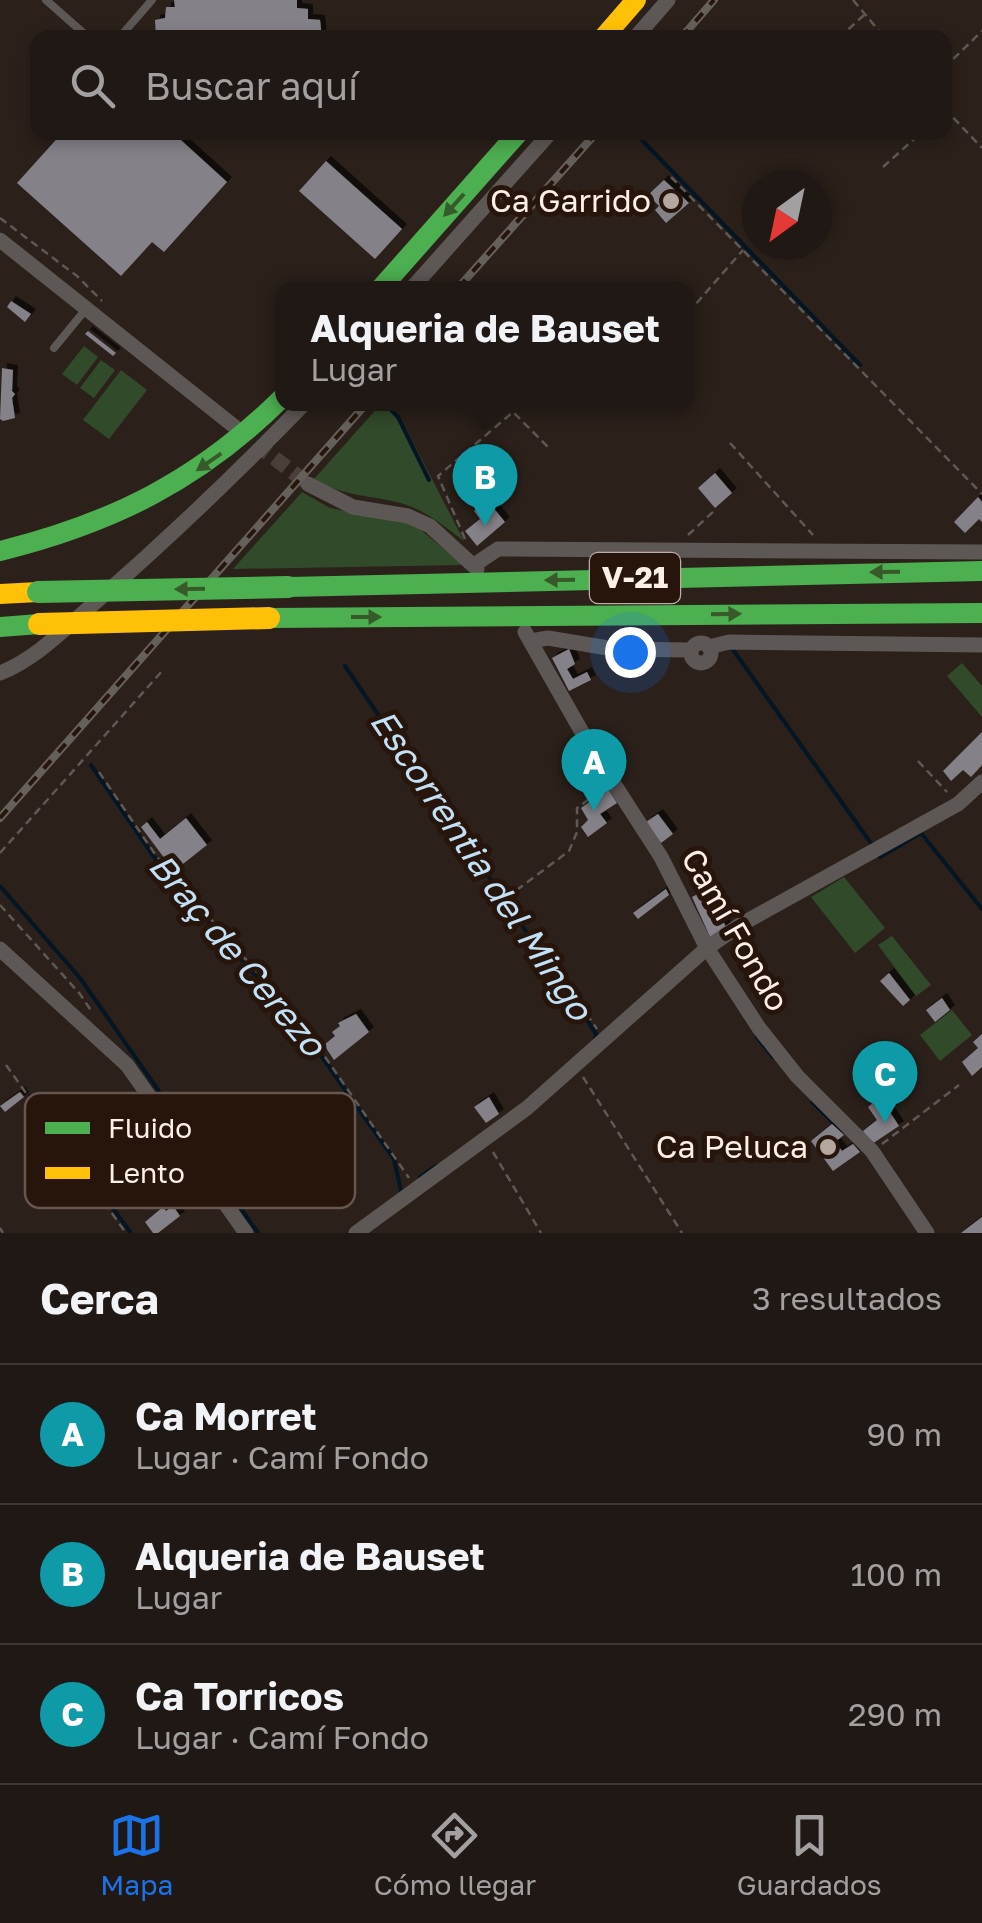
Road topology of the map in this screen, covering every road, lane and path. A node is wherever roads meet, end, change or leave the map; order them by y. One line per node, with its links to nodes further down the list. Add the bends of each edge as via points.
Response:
1 (46, 0): 7 (lane)
2 (152, 0): 8 (lane)
3 (636, 0): 9 (main road)
4 (668, 0): 10 (street)
5 (853, 0): 6 (path)
6 (865, 15): 11 (path); 12 (path)
7 (80, 30)
8 (126, 30)
9 (610, 30)
10 (642, 30)
11 (846, 30)
12 (877, 30)
13 (982, 31): 14 (path)
14 (952, 60)
15 (952, 117): 19 (path)
16 (512, 140): 26 (main road, one-way to 26)
17 (544, 140): 27 (street)
18 (913, 140): 20 (path)
19 (982, 148)
20 (884, 167)
21 (671, 177): 23 (path)
22 (0, 240): 29 (street)
23 (742, 248)
24 (742, 252): 28 (path)
25 (754, 260): 37 (path)
26 (387, 281)
27 (418, 281)
28 (695, 305)
29 (86, 308): 30 (lane); 33 (street)
30 (54, 348)
31 (275, 404): 39 (main road, one-way to 39, via 219,456 166,491 107,521)
32 (297, 411): 50 (street, via 152,553 42,649)
33 (235, 427)
34 (730, 444): 41 (path)
35 (550, 448): 43 (path, via 513,412 438,476)
36 (308, 484): 43 (street, via 353,507 430,526)
37 (982, 494)
38 (714, 512): 40 (path)
39 (0, 550)
40 (675, 551): 41 (street); 43 (street, via 498,549)
41 (824, 552): 42 (street)
42 (982, 552)
43 (478, 564)
44 (982, 571): 45 (main road, V-21, one-way to 45, bridge)
45 (0, 594)
46 (982, 613): 47 (main road, V-21, one-way to 46, bridge, via 269,618)
47 (0, 627)
48 (982, 645): 53 (street, Camí Fondo, via 729,642 698,643 691,650 614,650 528,636)
49 (162, 670): 56 (path)
50 (0, 673)
51 (918, 762): 55 (path)
52 (99, 772): 69 (path, via 157,857 305,1028)
53 (612, 782): 57 (path, via 577,808 570,851); 59 (street, Camí Fondo)
54 (982, 782): 55 (street)
55 (958, 804): 59 (street)
56 (0, 853)
57 (506, 898)
58 (0, 905): 62 (path, via 80,994 92,1013)
59 (708, 948): 63 (street); 72 (street, Camí Fondo, via 797,1076)
60 (0, 949): 62 (street)
61 (557, 971): 63 (path)
62 (92, 1032): 68 (street)
63 (603, 1038): 64 (street)
64 (574, 1064): 71 (street); 80 (path)
65 (6, 1065): 67 (path)
66 (959, 1085): 72 (path)
67 (26, 1093)
68 (149, 1093)
69 (350, 1093)
70 (355, 1100): 73 (path)
71 (485, 1138): 73 (street); 79 (path)
72 (872, 1151): 81 (street, Camí Fondo)
73 (416, 1187): 78 (street)
74 (108, 1208): 76 (path)
75 (229, 1208): 77 (street)
76 (126, 1233)
77 (246, 1233)
78 (356, 1233)
79 (541, 1233)
80 (682, 1233)
81 (927, 1233)

